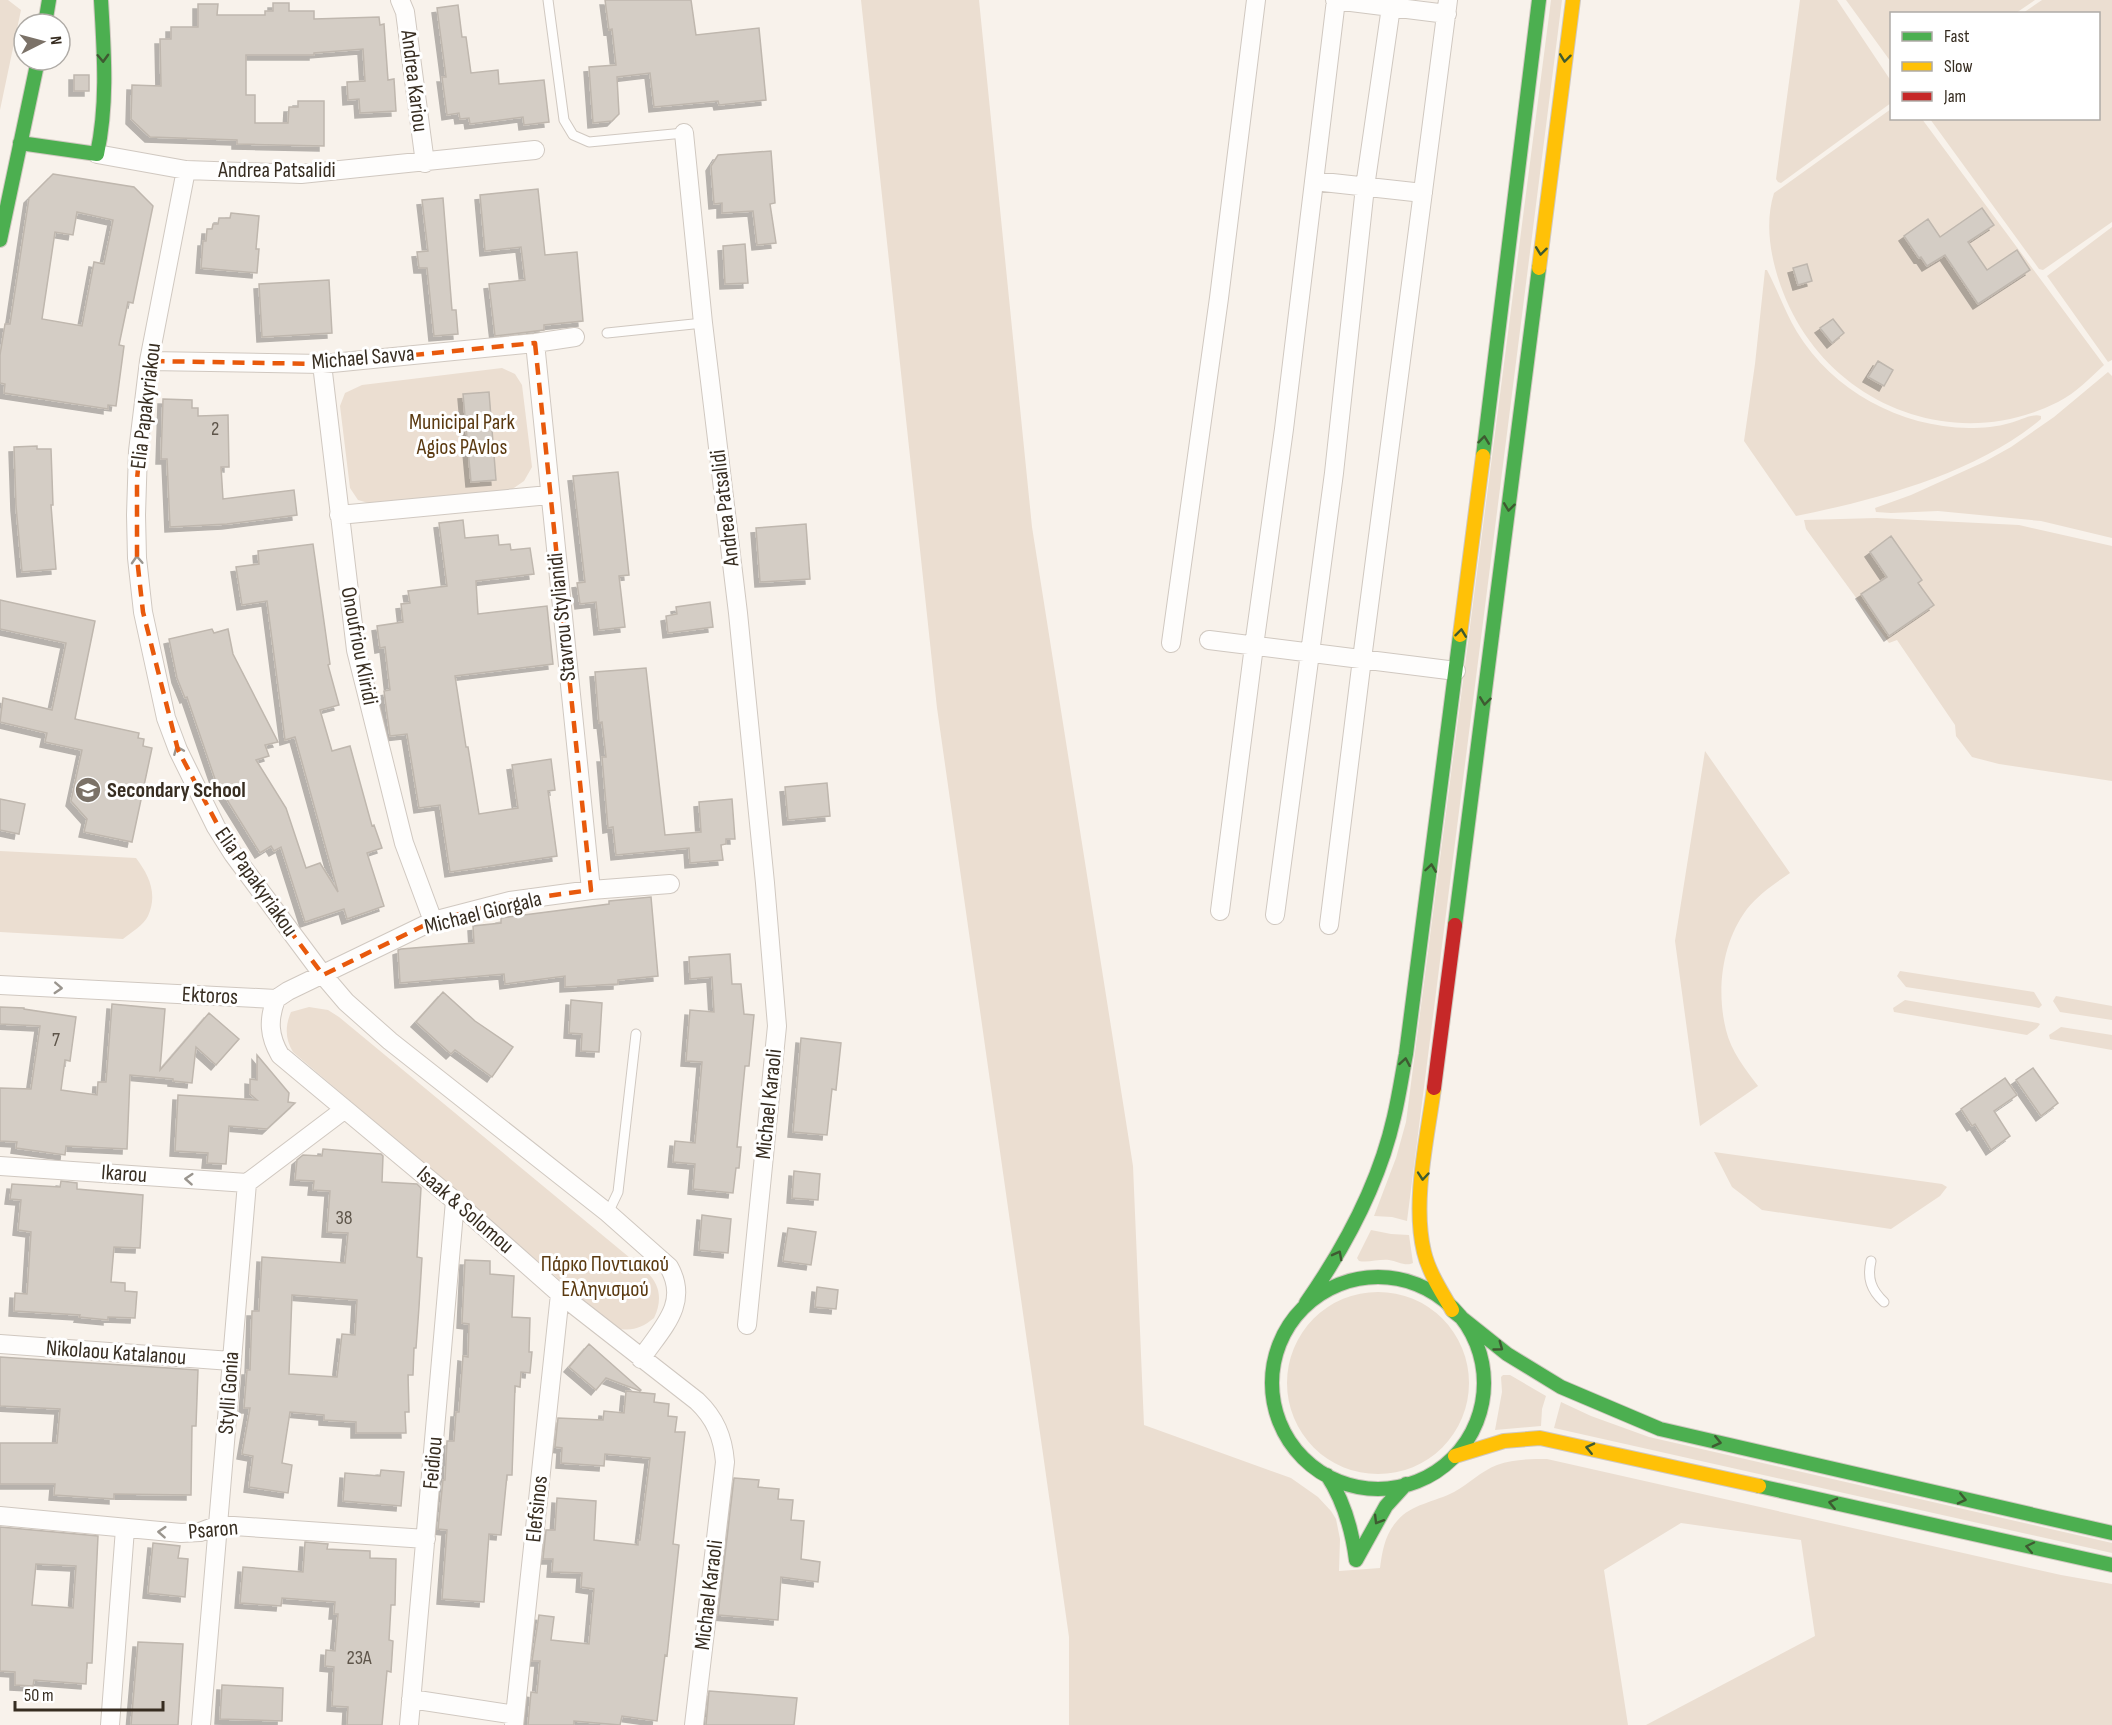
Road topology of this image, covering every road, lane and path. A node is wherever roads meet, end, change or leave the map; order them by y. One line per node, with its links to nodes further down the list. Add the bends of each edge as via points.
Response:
1 (101, 0): 14 (street, one-way to 14, via 105,105)
2 (400, 0): 15 (street, Andrea Kariou, via 405,12)
3 (548, 0): 11 (lane, via 564,120 573,135 589,142)
4 (1256, 0): 30 (street)
5 (1336, 0): 8 (street); 17 (street)
6 (1539, 0): 34 (street, one-way to 6)
7 (1573, 0): 55 (street, one-way to 55, via 1419,1215 1428,1263)
8 (1392, 4): 9 (street); 18 (street)
9 (1447, 7): 19 (street)
10 (36, 72): 12 (street)
11 (684, 133): 21 (street, Andrea Patsalidi)
12 (21, 143): 14 (street, Andrea Patsalidi); 20 (street)
13 (534, 150): 15 (street, Andrea Patsalidi)
14 (97, 154): 16 (street, Andrea Patsalidi)
15 (425, 163): 16 (street, Andrea Patsalidi, via 301,174)
16 (186, 170): 25 (street, Elia Papakyriakou)
17 (1314, 181): 18 (street); 31 (street)
18 (1365, 187): 19 (street); 32 (street)
19 (1423, 193): 33 (street)
20 (0, 240)
21 (704, 322): 22 (lane); 35 (street, Andrea Patsalidi)
22 (607, 333)
23 (575, 337): 24 (street, Michael Savva)
24 (535, 343): 26 (street, Michael Savva); 27 (street, Stavrou Stylianidi)
25 (149, 361): 26 (street, Michael Savva); 42 (street, Elia Papakyriakou, one-way to 25, via 216,827 166,718 143,612 136,558 138,452)
26 (322, 364): 28 (street, Onoufriou Kliridi)
27 (549, 495): 28 (street); 37 (street, Stavrou Stylianidi)
28 (339, 515): 40 (street, Onoufriou Kliridi, via 356,650 404,843)
29 (1209, 640): 31 (street)
30 (1171, 643)
31 (1254, 646): 32 (street); 38 (street)
32 (1310, 653): 33 (street); 39 (street)
33 (1362, 659): 34 (street); 41 (street)
34 (1456, 671): 54 (street, one-way to 34, via 1329,1270 1363,1206 1394,1119)
35 (765, 883): 56 (street, Michael Karaoli, via 777,1026)
36 (670, 884): 37 (street, Michael Giorgala)
37 (591, 890): 40 (street, Michael Giorgala, via 510,901)
38 (1220, 911)
39 (1275, 915)
40 (433, 921): 42 (street, Michael Giorgala)
41 (1329, 925)
42 (323, 975): 44 (street, Michael Giorgala); 50 (street, Elia Papakyriakou, via 346,1002 390,1041)
43 (0, 985): 44 (street, Ektoros, one-way to 44)
44 (276, 999): 46 (street, Ektoros, via 270,1028 280,1055)
45 (636, 1034): 50 (lane, via 618,1192)
46 (345, 1109): 48 (street); 49 (street, Isaak & Solomou)
47 (0, 1166): 48 (street, Ikarou, one-way to 47)
48 (247, 1183): 59 (street, Stylli Gonia)
49 (455, 1201): 52 (street, Isaak & Solomou); 68 (street, Feidiou)
50 (608, 1213): 58 (street, Elia Papakyriakou, via 663,1260 674,1277 674,1311)
51 (1871, 1261): 53 (lane, via 1871,1287)
52 (560, 1294): 58 (street, Isaak & Solomou); 71 (street, Elefsinos)
53 (1884, 1302)
54 (1306, 1303): 55 (street, via 1333,1284 1386,1277 1423,1288); 62 (street, via 1282,1340 1274,1366 1273,1391 1278,1416 1290,1440)
55 (1452, 1310): 61 (street, via 1474,1340 1485,1388 1474,1430); 67 (street, one-way to 67, via 1507,1354 1567,1390 1660,1429)
56 (747, 1325)
57 (0, 1344): 59 (street, Nikolaou Katalanou)
58 (641, 1359): 60 (street, Isaak & Solomou)
59 (231, 1361): 65 (street, Stylli Gonia)
60 (697, 1401): 75 (street, Michael Karaoli, via 716,1425 724,1462)
61 (1455, 1456): 63 (street, via 1428,1477); 69 (street, one-way to 61, via 1558,1441 1518,1440)
62 (1327, 1475): 63 (street, via 1363,1488); 63 (street, one-way to 62, via 1386,1506 1356,1560 1349,1520)
63 (1406, 1484)
64 (0, 1516): 66 (street, Psaron)
65 (219, 1525): 66 (street, Psaron, one-way to 66, via 181,1533); 68 (street, Psaron); 73 (street, Stylli Gonia)
66 (125, 1529): 72 (street)
67 (2112, 1533)
68 (426, 1539): 70 (street, Feidiou)
69 (2112, 1564)
70 (411, 1699): 71 (street); 74 (street, Feidiou)
71 (514, 1720)
72 (110, 1725)
73 (201, 1725)
74 (409, 1725)
75 (694, 1725)

